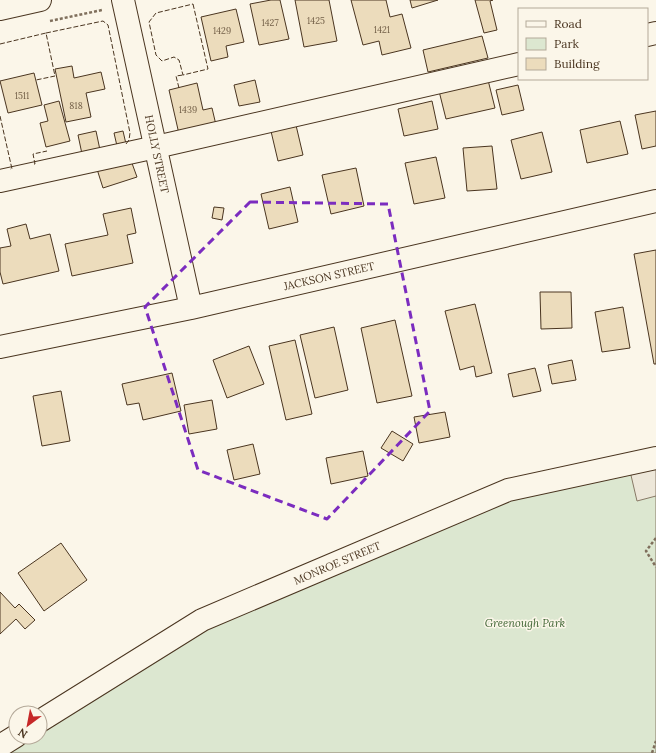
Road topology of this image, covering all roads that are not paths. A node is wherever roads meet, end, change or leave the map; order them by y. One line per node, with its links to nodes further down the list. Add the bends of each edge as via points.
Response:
1 (40, 0): 3 (street)
2 (114, 5): 5 (street, HOLLY STREET)
3 (0, 9)
4 (518, 64): 5 (street)
5 (156, 147): 6 (street); 8 (street, HOLLY STREET)
6 (0, 181)
7 (656, 201): 8 (street, JACKSON STREET)
8 (192, 308): 9 (street, JACKSON STREET)
9 (0, 347)
10 (656, 458): 11 (street, MONROE STREET, via 508,490 202,620)
11 (48, 716)

